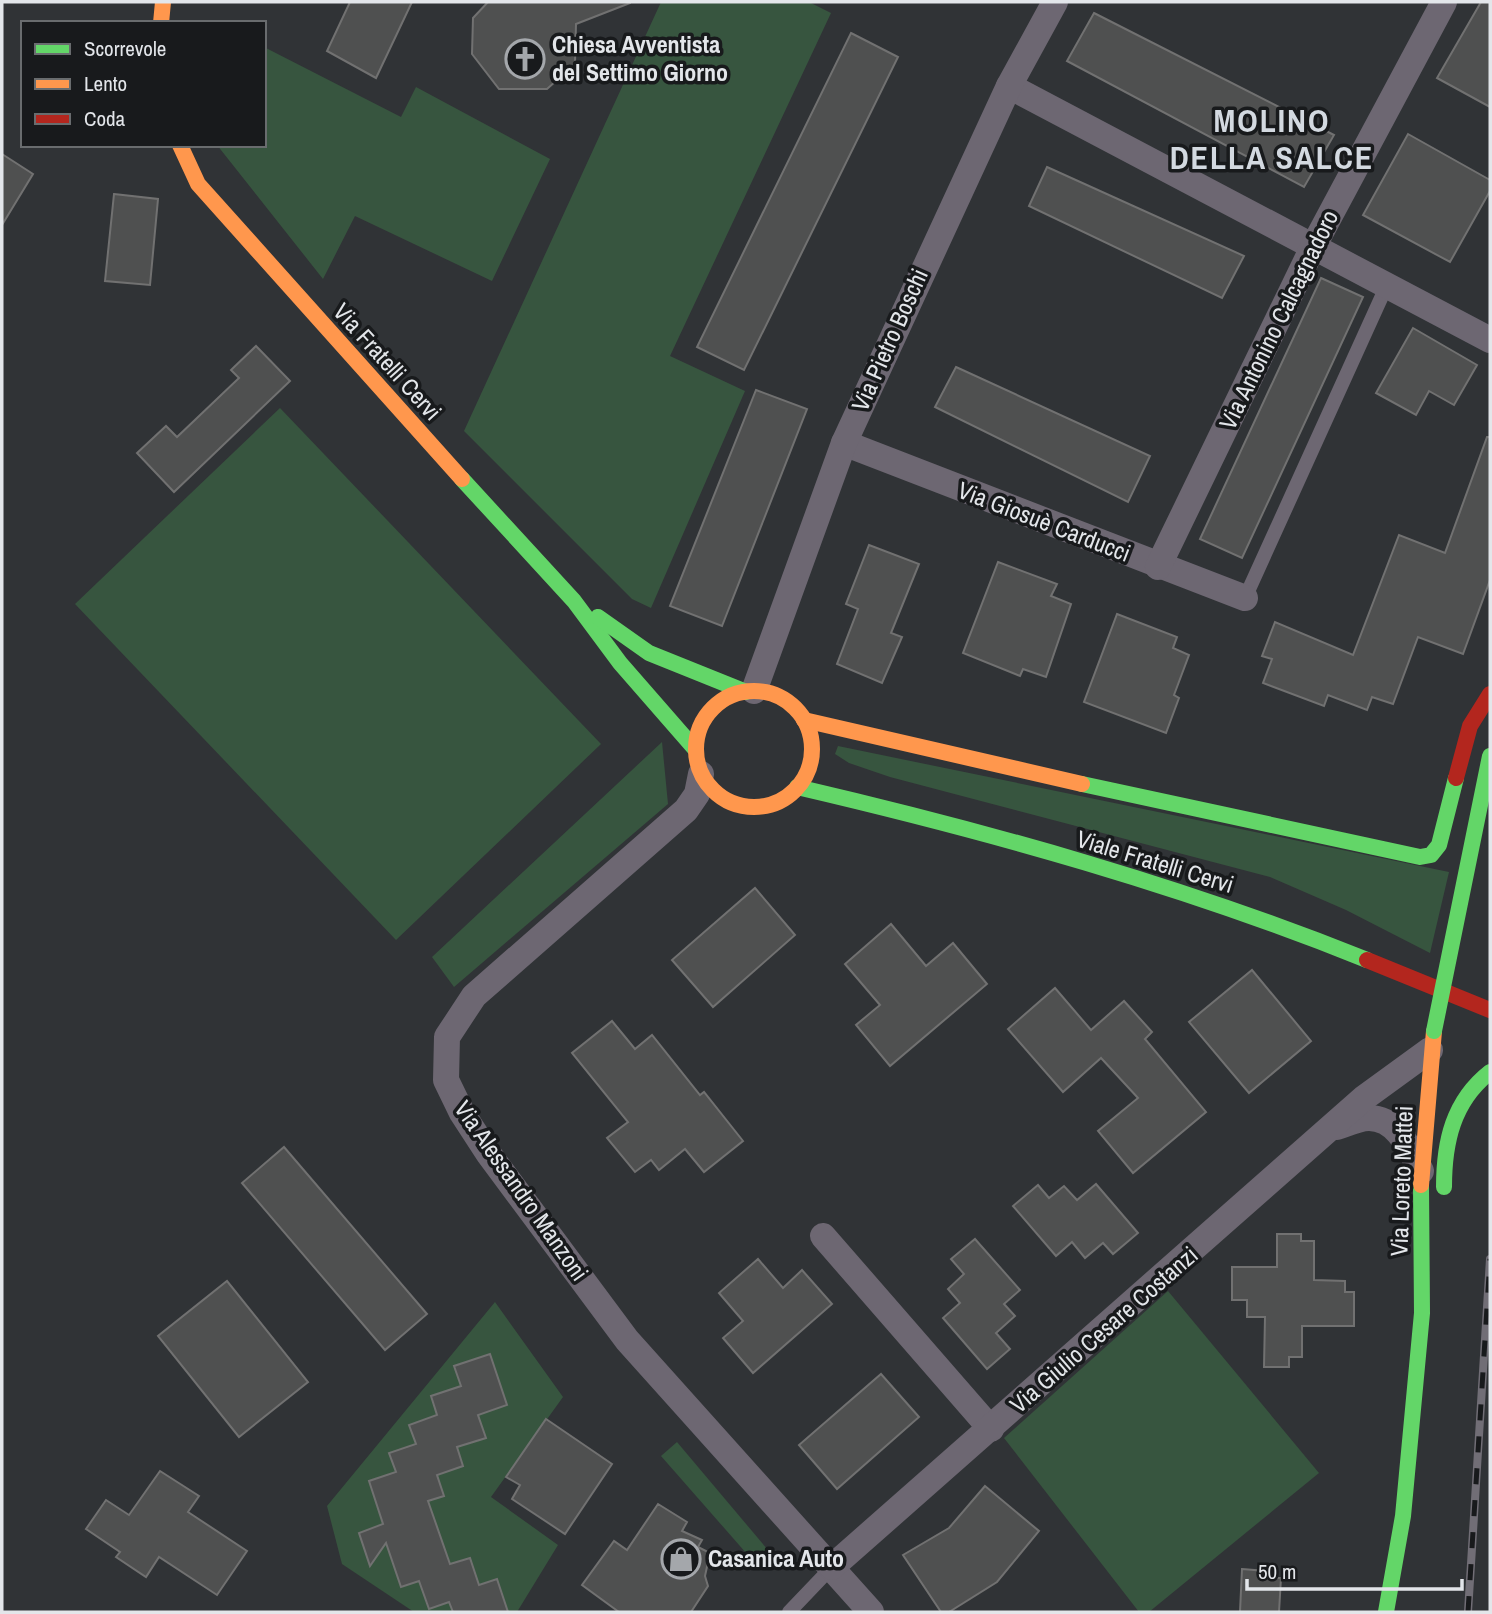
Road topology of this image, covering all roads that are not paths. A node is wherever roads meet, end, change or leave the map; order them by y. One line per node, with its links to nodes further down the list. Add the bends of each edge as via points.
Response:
1 (163, 2): 4 (street)
2 (1055, 2): 5 (street, Via Pietro Boschi)
3 (1444, 2): 7 (street, Via Antonino Calcagnadoro)
4 (161, 21)
5 (1009, 86): 7 (street); 10 (street, Via Pietro Boschi)
6 (181, 147): 13 (street, Via Fratelli Cervi, via 198,184)
7 (1313, 247): 8 (street); 11 (street, Via Antonino Calcagnadoro)
8 (1387, 285): 9 (street); 12 (lane)
9 (1490, 340)
10 (844, 443): 11 (street, Via Giosuè Carducci); 14 (street, Via Pietro Boschi)
11 (1158, 567): 12 (street, Via Giosuè Carducci)
12 (1245, 598)
13 (574, 601): 14 (street, Via Fratelli Cervi, via 649,653); 18 (street, Via Fratelli Cervi)
14 (750, 691): 16 (street, via 774,694 792,704); 18 (street, via 719,701 707,715 698,731)
15 (1490, 694): 16 (street, via 1470,726 1439,845 1431,855 1420,857)
16 (804, 720): 19 (street, via 811,737 811,755)
17 (1490, 756): 21 (street, Via Loreto Mattei, bridge)
18 (698, 762): 19 (street, via 719,795 745,806 764,806); 30 (street, Via Alessandro Manzoni, via 697,794 687,810 474,996 447,1037 446,1080 488,1153 627,1340)
19 (797, 788): 20 (street, Viale Fratelli Cervi, via 937,820 1264,919)
20 (1490, 1010)
21 (1432, 1041): 23 (street); 24 (street, Via Loreto Mattei)
22 (1490, 1072): 25 (street, via 1470,1088 1458,1107 1443,1163)
23 (1332, 1129): 24 (street, Via Giulio Cesare Costanzi, via 1369,1118 1388,1124 1404,1138); 29 (street, Via Giulio Cesare Costanzi)
24 (1421, 1172): 28 (street, Via Loreto Mattei)
25 (1444, 1202)
26 (823, 1236): 29 (street)
27 (1436, 1277): 28 (street)
28 (1422, 1313): 33 (street, Via Loreto Mattei, via 1403,1516)
29 (991, 1429): 30 (street, Via Giulio Cesare Costanzi)
30 (832, 1567): 31 (lane, Via Giulio Cesare Costanzi); 32 (street, Via Alessandro Manzoni)
31 (789, 1612)
32 (871, 1612)
33 (1386, 1612)

